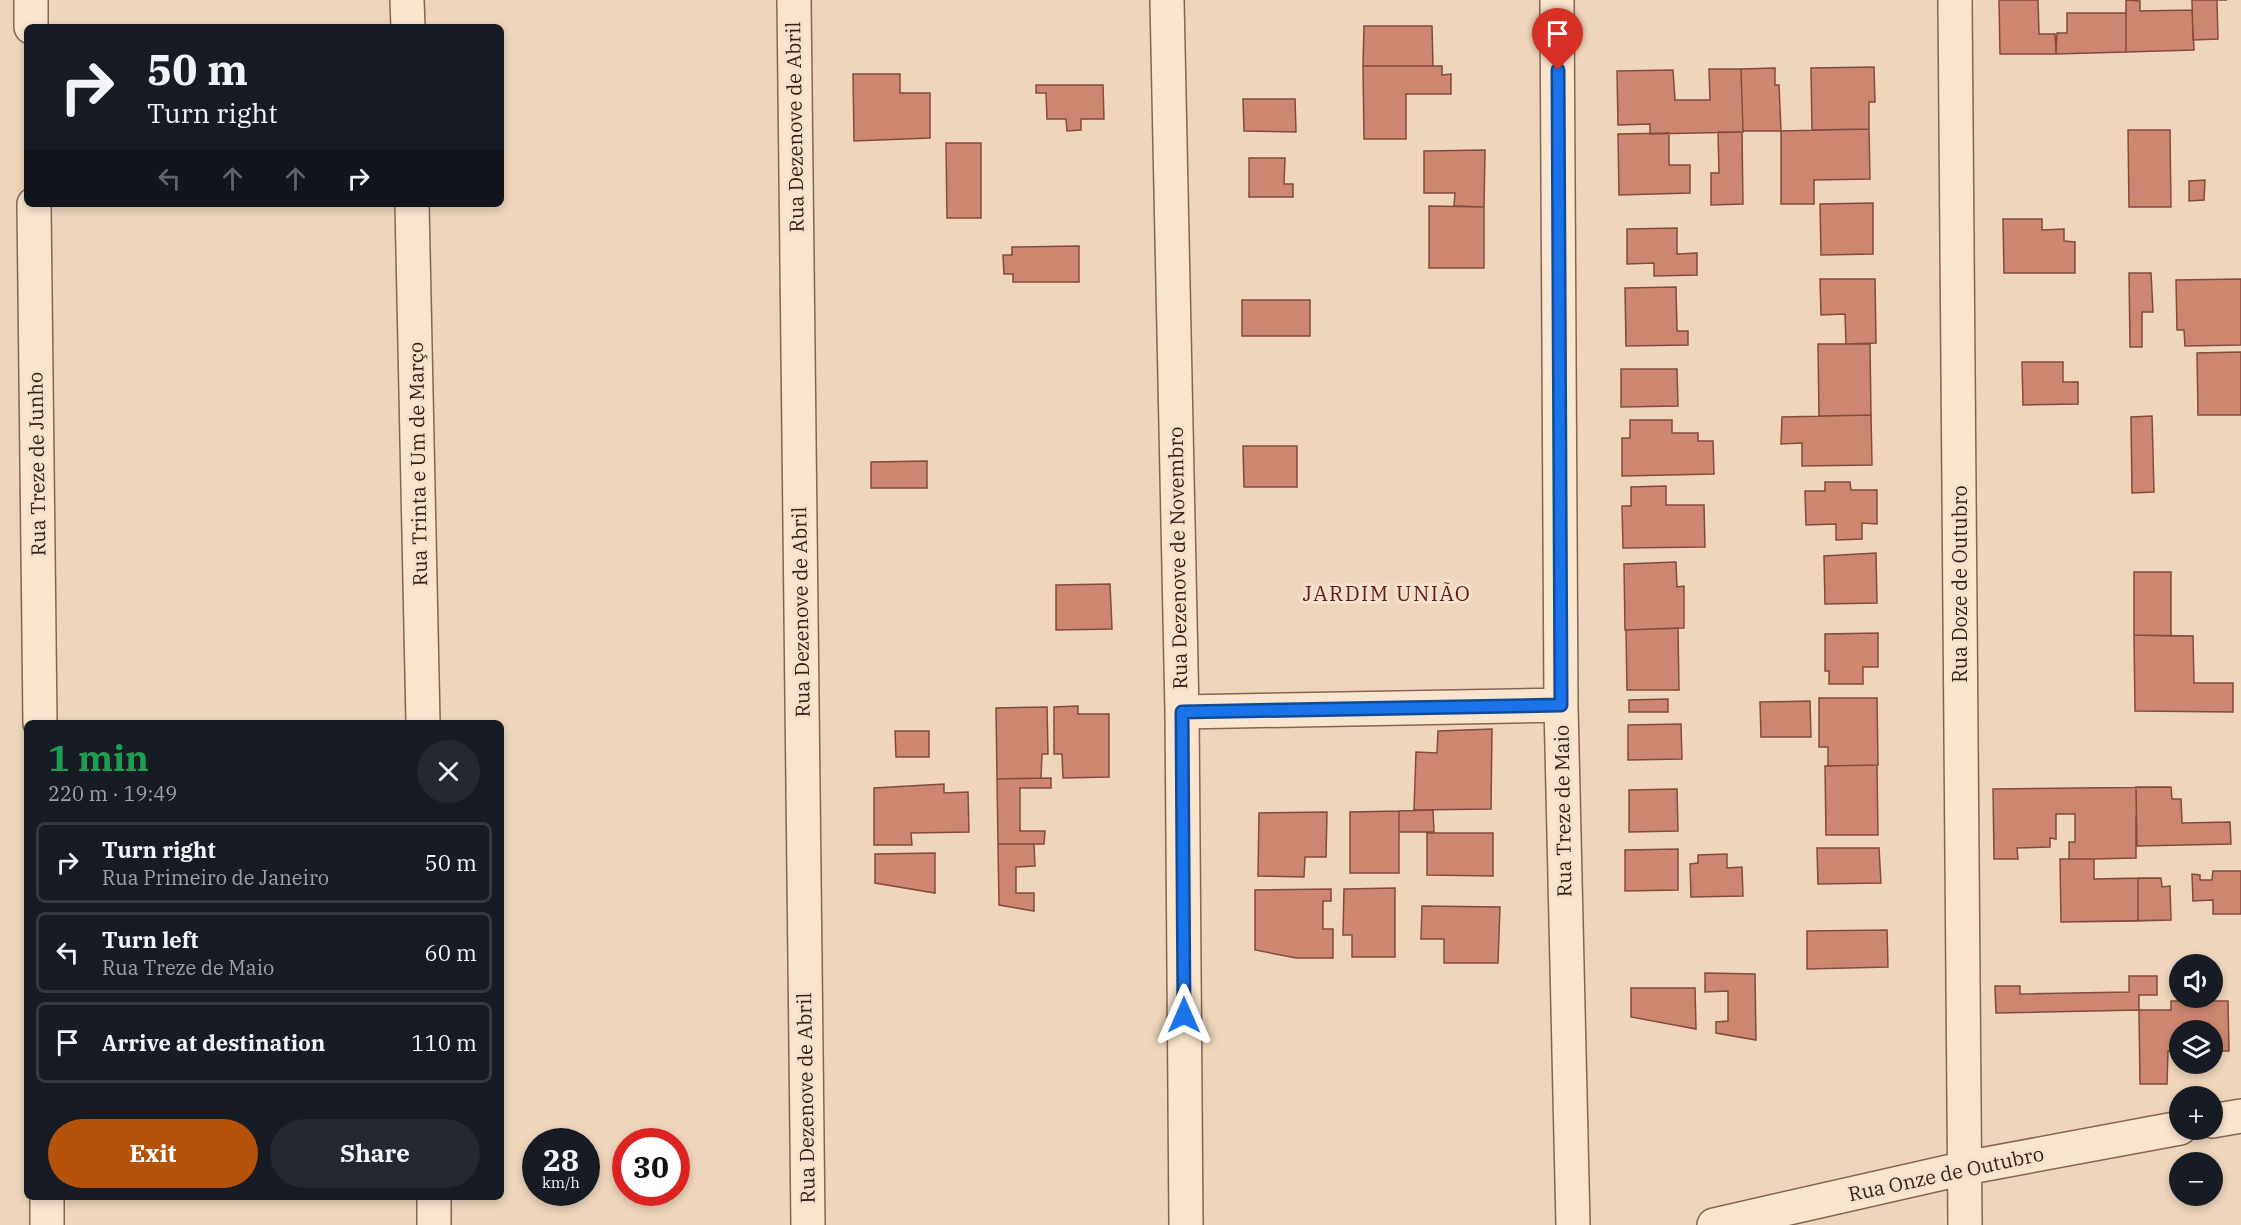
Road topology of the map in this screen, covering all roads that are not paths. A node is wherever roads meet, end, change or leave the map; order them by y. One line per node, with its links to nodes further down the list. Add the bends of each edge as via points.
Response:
1 (31, 0): 7 (street)
2 (408, 0): 8 (street)
3 (794, 0): 23 (street, Rua Dezenove de Abril)
4 (1167, 0): 12 (street, Rua Dezenove de Novembro)
5 (1557, 0): 11 (street, Rua Treze de Maio)
6 (1955, 0): 18 (street, Rua Doze de Outubro)
7 (31, 24)
8 (408, 24)
9 (34, 207): 13 (street, Rua Treze de Junho)
10 (412, 207): 14 (street, Rua Trinta e Um de Março)
11 (1561, 705): 12 (street); 25 (street, Rua Treze de Maio)
12 (1182, 712): 24 (street, Rua Dezenove de Novembro)
13 (40, 720)
14 (423, 720)
15 (2241, 1116): 16 (street)
16 (2223, 1119)
17 (2169, 1130): 18 (street, Rua Onze de Outubro)
18 (1965, 1168): 26 (street, Rua Onze de Outubro); 27 (street, Rua Doze de Outubro)
19 (47, 1200): 21 (street)
20 (434, 1200): 22 (street)
21 (47, 1225)
22 (435, 1225)
23 (808, 1225)
24 (1186, 1225)
25 (1573, 1225)
26 (1714, 1225)
27 (1965, 1225)

